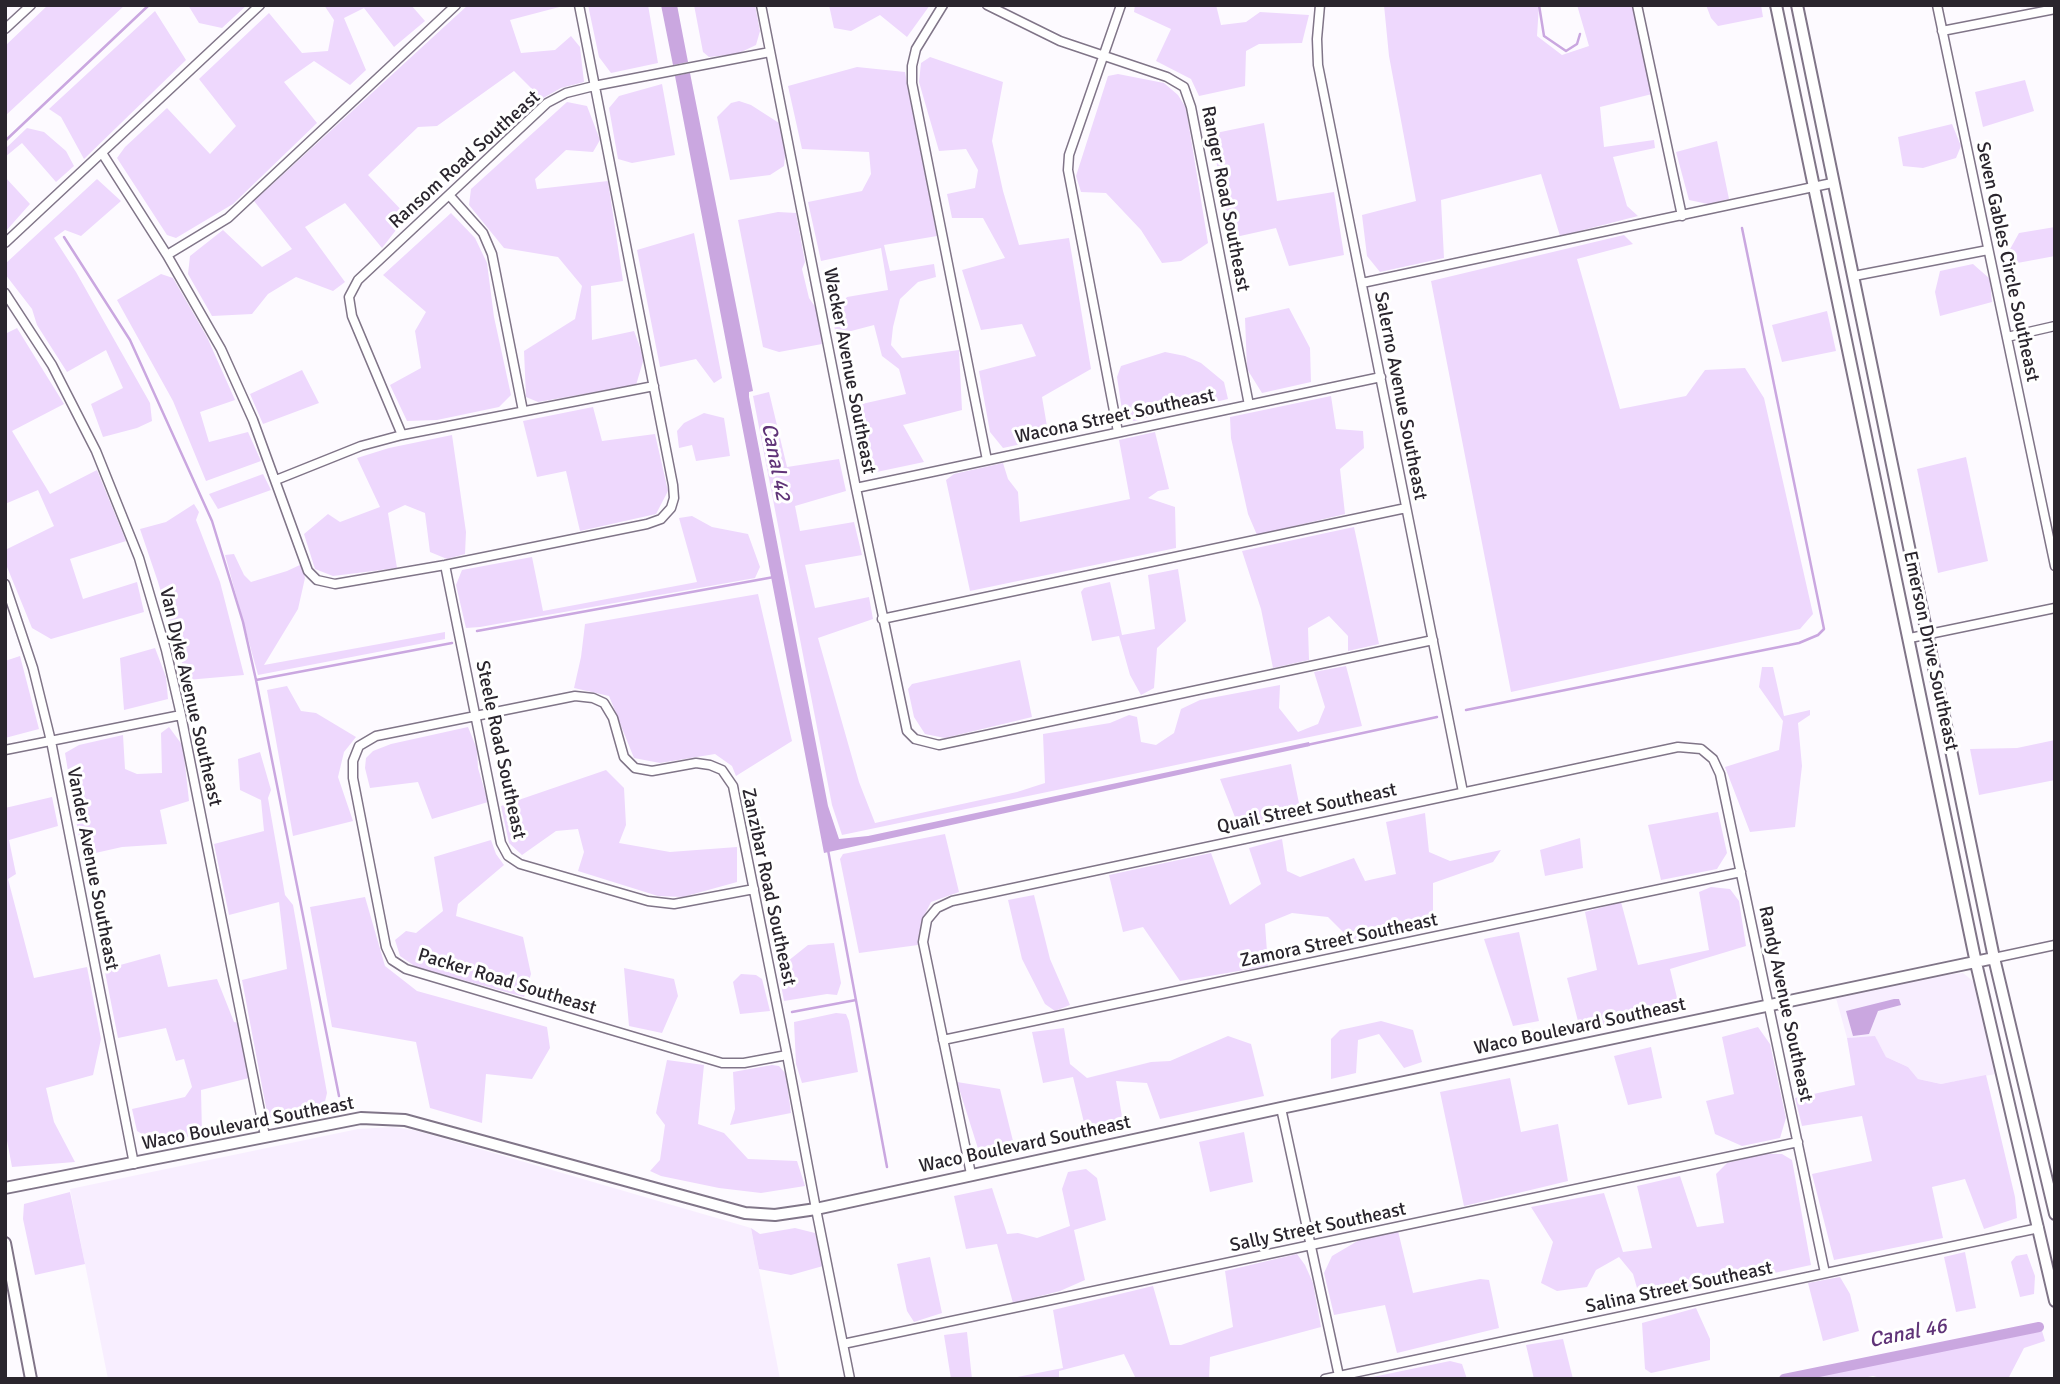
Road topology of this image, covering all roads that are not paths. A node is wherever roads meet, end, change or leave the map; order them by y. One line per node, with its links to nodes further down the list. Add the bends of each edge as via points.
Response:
1 (31, 5): 15 (street)
2 (260, 5): 20 (street)
3 (456, 5): 27 (street, via 228,218)
4 (579, 5): 19 (street)
5 (761, 5): 17 (street, Wacker Avenue Southeast)
6 (943, 5): 39 (street, via 916,49 912,83)
7 (987, 5): 18 (street, Ranger Road Southeast, via 1060,41)
8 (1121, 5): 18 (street)
9 (1320, 5): 29 (street, Salerno Avenue Southeast, via 1318,65)
10 (1637, 5): 24 (street)
11 (1776, 5): 22 (street, Emerson Drive Southeast)
12 (1797, 5): 21 (street, Emerson Drive Southeast)
13 (1937, 5): 16 (street, Seven Gables Circle Southeast)
14 (2055, 9): 16 (street)
15 (5, 29)
16 (1942, 31): 26 (street, Seven Gables Circle Southeast)
17 (770, 52): 19 (street, Ransom Road Southeast); 41 (street, Wacker Avenue Southeast)
18 (1104, 55): 35 (street, Ranger Road Southeast, via 1167,76 1184,87); 37 (street, via 1069,155 1068,170)
19 (594, 86): 23 (street, Ransom Road Southeast, via 547,103); 34 (street)
20 (102, 153): 25 (street); 27 (street)
21 (1832, 183): 22 (street); 28 (street, Emerson Drive Southeast)
22 (1813, 187): 24 (street); 49 (street, Emerson Drive Southeast)
23 (449, 195): 36 (street, via 483,233 492,254); 38 (street, Ransom Road Southeast, via 358,280 349,297 352,316)
24 (1682, 216): 29 (street)
25 (5, 243)
26 (1988, 250): 28 (street); 32 (street, Seven Gables Circle Southeast)
27 (167, 255): 40 (street, via 221,349)
28 (1854, 276): 48 (street, Emerson Drive Southeast)
29 (1362, 283): 33 (street, Salerno Avenue Southeast)
30 (5, 293): 51 (street, Van Dyke Avenue Southeast, via 52,365 96,451 139,558)
31 (2055, 326): 32 (street)
32 (2007, 337): 44 (street, Seven Gables Circle Southeast)
33 (1381, 377): 35 (street, Wacona Street Southeast); 42 (street, Salerno Avenue Southeast)
34 (654, 386): 36 (street); 43 (street, via 674,498 661,519)
35 (1249, 405): 37 (street, Wacona Street Southeast)
36 (523, 411): 38 (street)
37 (1118, 432): 39 (street, Wacona Street Southeast)
38 (402, 435): 40 (street, via 349,450)
39 (987, 460): 41 (street, Wacona Street Southeast)
40 (276, 480): 43 (street, via 308,571 317,580 335,584)
41 (856, 488): 47 (street, Wacker Avenue Southeast)
42 (1406, 508): 47 (street); 50 (street, Salerno Avenue Southeast)
43 (444, 565): 52 (street, Steele Road Southeast)
44 (2055, 566)
45 (5, 584): 53 (street, Vander Avenue Southeast)
46 (2055, 608): 48 (street)
47 (882, 619): 50 (street, Wacker Avenue Southeast, via 907,731 915,739 939,745)
48 (1929, 635): 49 (street); 61 (street, Emerson Drive Southeast)
49 (1910, 638): 62 (street, Emerson Drive Southeast)
50 (1433, 640): 57 (street, Salerno Avenue Southeast)
51 (181, 715): 53 (street); 67 (street, Van Dyke Avenue Southeast)
52 (476, 715): 54 (street, Zanzibar Road Southeast, via 376,736); 59 (street, Steele Road Southeast, via 501,843 508,856 648,901 674,904); 59 (street, Zanzibar Road Southeast, via 575,696 593,698 604,703 613,718 619,748 635,768 652,771 696,763 722,770 733,786)
53 (51, 741): 56 (street); 69 (street, Vander Avenue Southeast)
54 (359, 746): 65 (street, Packer Road Southeast, via 352,778 392,960 407,969 722,1063)
55 (1700, 749): 57 (street, Quail Street Southeast, via 1678,747); 58 (street, Randy Avenue Southeast, via 1713,759 1720,774)
56 (5, 750)
57 (1463, 792): 64 (street, Quail Street Southeast, via 952,901 937,908 928,920 923,942)
58 (1741, 872): 63 (street, Randy Avenue Southeast); 64 (street, Zamora Street Southeast)
59 (754, 888): 65 (street, Zanzibar Road Southeast)
60 (2055, 945): 61 (street, Waco Boulevard Southeast)
61 (1994, 958): 62 (street, Waco Boulevard Southeast); 73 (street, Emerson Drive Southeast)
62 (1976, 962): 63 (street, Waco Boulevard Southeast); 74 (street, Emerson Drive Southeast)
63 (1768, 1005): 66 (street, Waco Boulevard Southeast); 68 (street, Randy Avenue Southeast)
64 (943, 1040): 70 (street)
65 (787, 1055): 72 (street, Zanzibar Road Southeast)
66 (1281, 1108): 70 (street, Waco Boulevard Southeast); 76 (street)
67 (265, 1136): 69 (street, Waco Boulevard Southeast); 72 (street, Waco Boulevard Southeast, via 361,1118 405,1120 745,1213)
68 (1798, 1142): 76 (street, Sally Street Southeast); 77 (street, Randy Avenue Southeast)
69 (134, 1164): 71 (street, Waco Boulevard Southeast)
70 (971, 1174): 72 (street, Waco Boulevard Southeast)
71 (5, 1188)
72 (816, 1209): 79 (street, Zanzibar Road Southeast)
73 (2055, 1214)
74 (2039, 1228): 77 (street, Salina Street Southeast); 78 (street, Emerson Drive Southeast)
75 (5, 1244): 81 (street)
76 (1311, 1246): 79 (street, Sally Street Southeast); 80 (street)
77 (1825, 1273): 80 (street, Salina Street Southeast)
78 (2055, 1301)
79 (844, 1344): 82 (street, Zanzibar Road Southeast)
80 (1339, 1376): 83 (street, Salina Street Southeast)
81 (31, 1379)
82 (850, 1379)
83 (1325, 1379)

